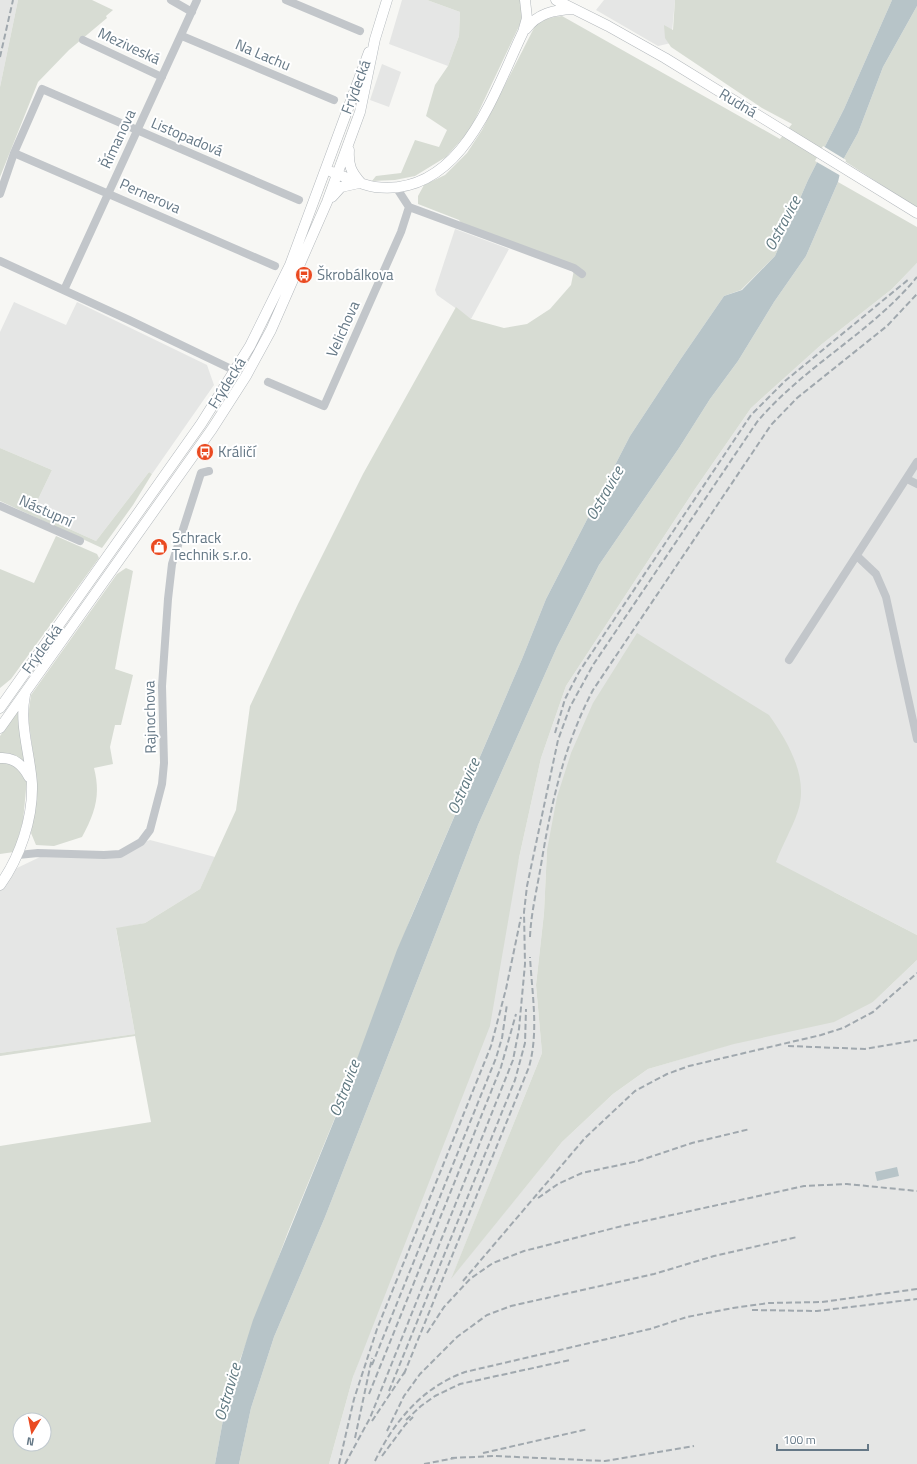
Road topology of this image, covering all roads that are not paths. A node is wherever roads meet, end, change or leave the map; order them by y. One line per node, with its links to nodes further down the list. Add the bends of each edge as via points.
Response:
1 (171, 0): 8 (street)
2 (197, 0): 8 (street, Římanova)
3 (286, 0): 9 (street)
4 (388, 0): 12 (main road, Frýdecká)
5 (525, 0): 10 (main road, via 527,18)
6 (556, 0): 7 (main road, Rudná)
7 (575, 9): 10 (main road, via 543,14 532,21); 27 (main road, Rudná, via 664,58)
8 (192, 12): 11 (street, Římanova)
9 (360, 31)
10 (523, 32): 22 (main road, via 480,122 462,149 450,162 433,174 411,184)
11 (182, 36): 14 (street, Římanova); 15 (street, Na Lachu)
12 (375, 39): 17 (main road, Frýdecká, via 360,112); 19 (main road, Frýdecká)
13 (83, 40): 14 (street, Meziveská)
14 (162, 77): 16 (street, Římanova)
15 (334, 100)
16 (138, 131): 18 (street, Listopadová, via 42,89); 24 (street, Římanova); 25 (street, Listopadová)
17 (350, 139): 20 (main road, Frýdecká); 21 (main road, via 349,165)
18 (14, 153): 23 (street); 24 (street, Pernerova)
19 (325, 169): 20 (main road); 33 (main road, Frýdecká, via 290,264)
20 (338, 174): 21 (main road); 28 (main road, Frýdecká)
21 (361, 183): 22 (main road, via 376,187); 28 (main road, via 342,187 335,193)
22 (396, 187): 26 (street)
23 (0, 194)
24 (109, 194): 30 (street, Pernerova); 32 (street, Římanova)
25 (299, 200)
26 (409, 207): 31 (street, via 574,268); 35 (street, Velichova, via 401,232 324,406)
27 (917, 213)
28 (322, 214): 34 (main road, Frýdecká, via 286,298)
29 (0, 261): 32 (street)
30 (275, 266)
31 (582, 274)
32 (64, 290): 33 (street)
33 (235, 370): 34 (street); 44 (main road, Frýdecká, via 202,424)
34 (246, 376): 45 (main road, Frýdecká, via 212,429)
35 (268, 382)
36 (917, 462): 38 (street)
37 (208, 470): 52 (street, Rajnochova, via 201,473 172,564 162,686 164,763 162,784 148,833 135,847 120,854)
38 (907, 479): 39 (street); 42 (street)
39 (917, 484)
40 (0, 506): 41 (street, Nástupní)
41 (80, 541)
42 (856, 556): 43 (street); 49 (street, via 874,571 882,586)
43 (789, 660)
44 (12, 690): 46 (main road); 47 (main road, Frýdecká)
45 (25, 693): 48 (main road, Frýdecká); 51 (main road, via 23,724)
46 (0, 695)
47 (0, 708)
48 (0, 728)
49 (917, 739)
50 (0, 758): 51 (main road, via 11,758 21,764)
51 (32, 784): 52 (main road, via 27,823)
52 (18, 855): 53 (main road)
53 (0, 885)

